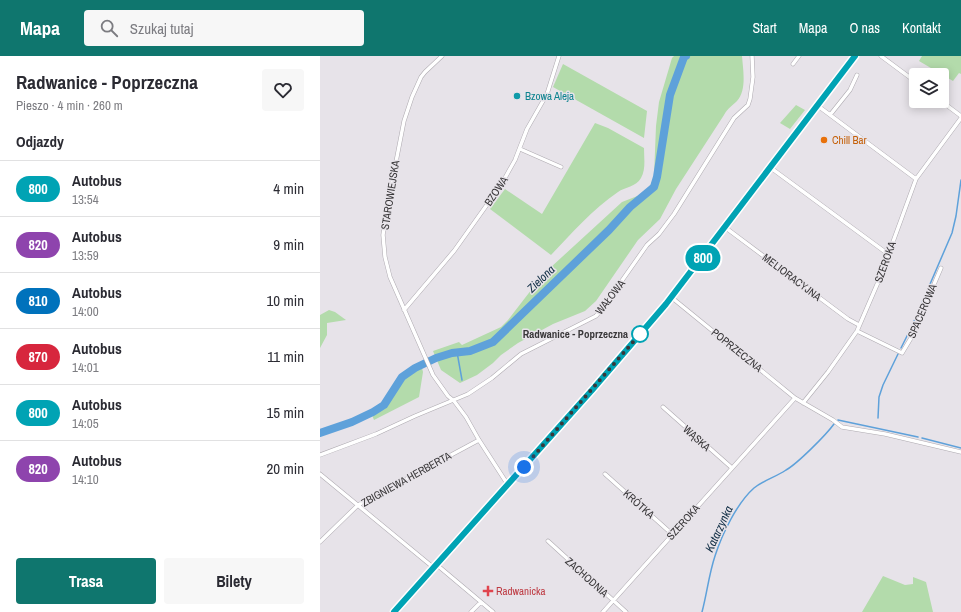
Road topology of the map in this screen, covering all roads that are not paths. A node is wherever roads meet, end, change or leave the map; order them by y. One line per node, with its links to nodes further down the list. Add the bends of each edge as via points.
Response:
1 (442, 56): 22 (street, STAROWIEJSKA, via 425,72 412,97 404,121 386,213 385,257 390,277)
2 (559, 56): 14 (street, BZOWA, via 546,94 527,129)
3 (752, 56): 26 (street, WAŁOWA, via 752,92 748,105 734,118 671,219 647,245 602,309 589,320 521,354 476,390)
4 (799, 56): 7 (street)
5 (856, 56): 10 (main road)
6 (881, 56): 9 (street)
7 (793, 64)
8 (857, 75): 12 (street, via 850,90)
9 (909, 77)
10 (818, 106): 12 (street); 16 (main road)
11 (949, 107): 13 (street)
12 (830, 115): 17 (street)
13 (961, 117): 17 (street, SZEROKA)
14 (520, 149): 15 (street); 22 (street, BZOWA, via 501,185 454,251)
15 (561, 167)
16 (771, 168): 18 (main road); 19 (street)
17 (916, 179): 19 (street, SZEROKA)
18 (726, 228): 21 (main road); 23 (street, MELIORACYJNA)
19 (888, 254): 23 (street, SZEROKA)
20 (941, 268): 24 (street, SPACEROWA, via 902,353)
21 (672, 297): 25 (street, POPRZECZNA); 35 (main road)
22 (404, 310): 26 (street, STAROWIEJSKA, via 434,377)
23 (859, 325): 24 (street, SZEROKA)
24 (856, 331): 27 (street, SZEROKA)
25 (795, 398): 27 (street, POPRZECZNA); 32 (street, SZEROKA)
26 (454, 401): 29 (street, STAROWIEJSKA); 31 (street, WAŁOWA)
27 (803, 403): 30 (street, POPRZECZNA, via 842,427)
28 (663, 407): 32 (street, WĄSKA)
29 (479, 440): 35 (street, STAROWIEJSKA); 36 (street, ZBIGNIEWA HERBERTA)
30 (961, 452)
31 (320, 455)
32 (732, 468): 37 (street, SZEROKA)
33 (320, 474): 36 (street)
34 (605, 474): 37 (street, KRÓTKA)
35 (508, 485): 40 (main road)
36 (358, 505): 39 (street, ZBIGNIEWA HERBERTA); 40 (street)
37 (672, 534): 41 (street, SZEROKA)
38 (548, 541): 41 (street, ZACHODNIA)
39 (320, 542)
40 (435, 567): 42 (street); 43 (main road)
41 (613, 601): 46 (street, SZEROKA); 47 (street, ZACHODNIA)
42 (480, 602): 44 (street); 45 (street)
43 (394, 612)
44 (471, 612)
45 (493, 612)
46 (603, 612)
47 (626, 612)

